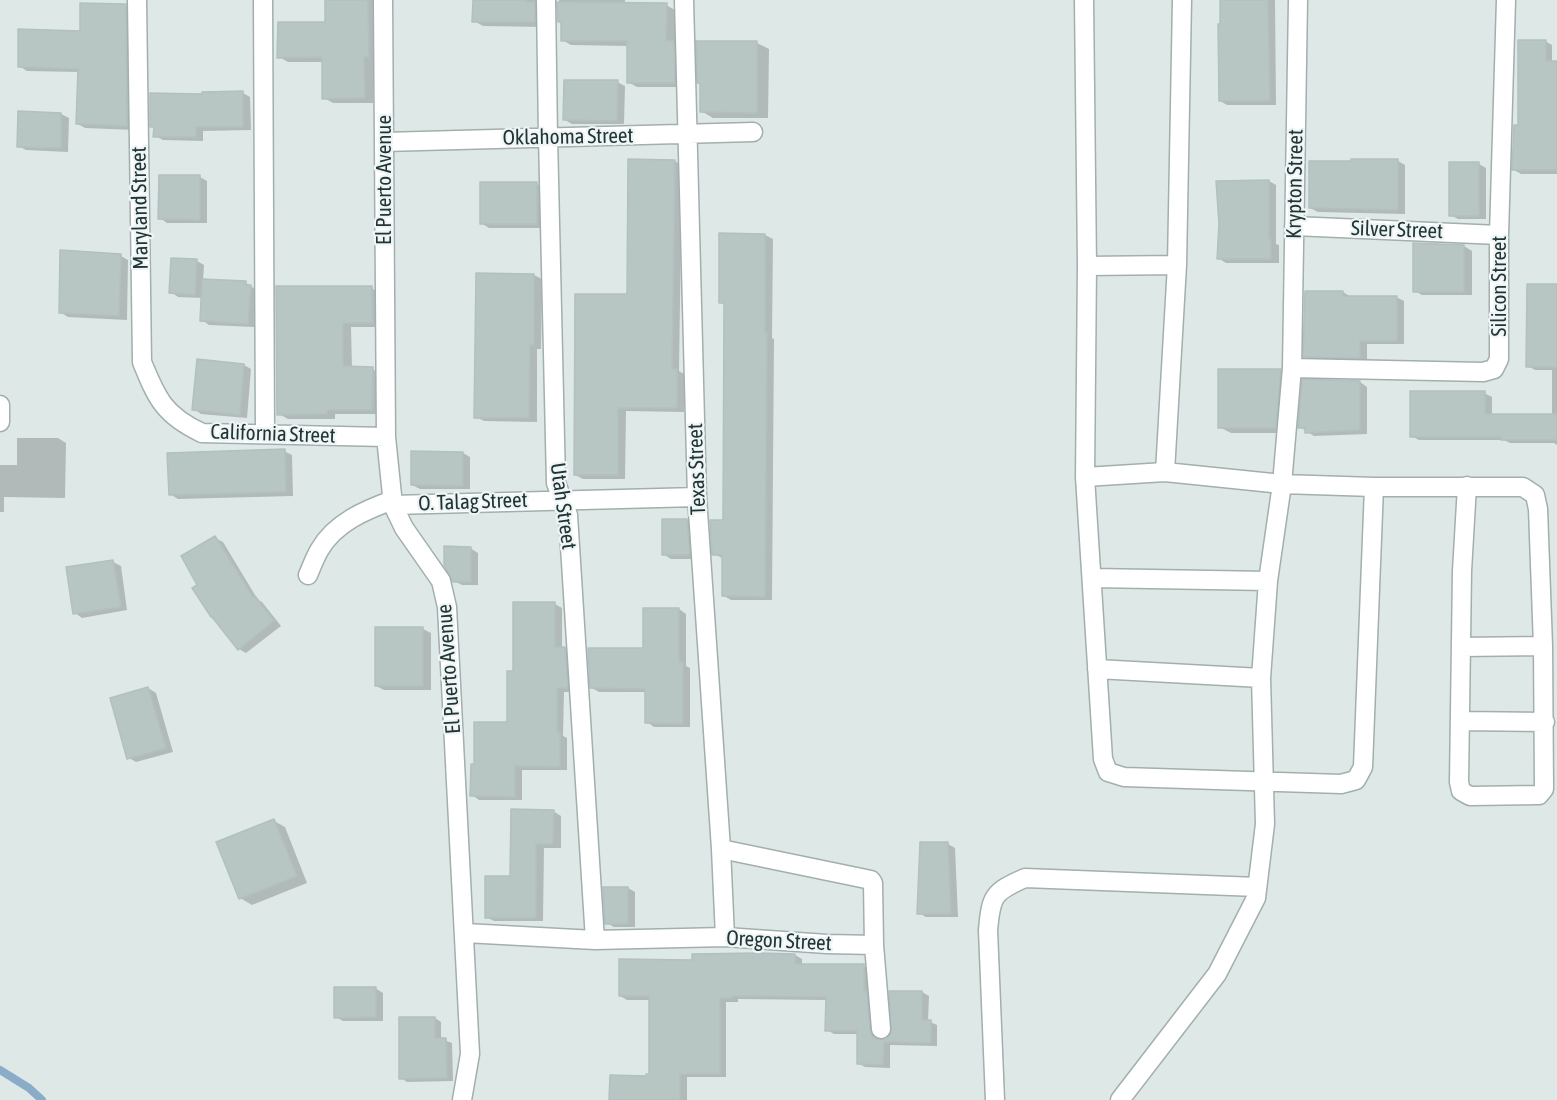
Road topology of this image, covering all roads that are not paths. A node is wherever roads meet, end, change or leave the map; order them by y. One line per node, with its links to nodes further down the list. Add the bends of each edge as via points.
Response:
1 (137, 0): 20 (street, Maryland Street, via 142,362 154,394)
2 (263, 0): 22 (street)
3 (383, 0): 13 (street, El Puerto Avenue)
4 (546, 0): 12 (street, Utah Street)
5 (684, 0): 11 (street, Texas Street)
6 (1084, 0): 17 (street)
7 (1182, 0): 16 (street)
8 (1298, 0): 14 (street, Krypton Street)
9 (1506, 0): 15 (street, Silicon Street)
10 (753, 132): 11 (street, Oklahoma Street)
11 (687, 134): 12 (street, Oklahoma Street); 29 (street, Texas Street)
12 (548, 137): 13 (street, Oklahoma Street); 30 (street, Utah Street, via 556,483)
13 (384, 141): 23 (street, El Puerto Avenue)
14 (1294, 226): 15 (street, Silver Street); 18 (street, Krypton Street)
15 (1500, 235): 18 (street, Silicon Street, via 1499,359 1494,369 1483,372)
16 (1177, 265): 17 (street); 24 (street)
17 (1087, 266): 25 (street)
18 (1292, 368): 26 (street, Krypton Street)
19 (0, 405): 21 (street)
20 (167, 410): 22 (street, California Street, via 202,433)
21 (0, 422)
22 (265, 434): 23 (street, California Street)
23 (386, 437): 31 (street, El Puerto Avenue)
24 (1165, 472): 25 (street); 26 (street)
25 (1085, 477): 33 (street)
26 (1282, 484): 28 (street); 34 (street, Krypton Street)
27 (1467, 486): 28 (street); 35 (street, via 1523,487 1534,495 1538,509); 36 (street)
28 (1374, 487): 41 (street, via 1363,767 1356,780 1341,784)
29 (698, 496): 30 (street, O. Talag Street); 42 (street, Texas Street)
30 (561, 499): 31 (street, O. Talag Street); 46 (street, Utah Street, via 568,515)
31 (393, 503): 32 (street, O. Talag Street, via 358,514 330,535); 44 (street, El Puerto Avenue, via 404,528 441,581 447,607)
32 (309, 575)
33 (1092, 578): 34 (street); 37 (street)
34 (1268, 581): 38 (street, Krypton Street)
35 (1543, 646): 36 (street); 40 (street)
36 (1461, 647): 39 (street)
37 (1097, 669): 38 (street); 41 (street, via 1103,759 1108,772 1124,777)
38 (1261, 678): 41 (street, Krypton Street)
39 (1461, 721): 40 (street); 40 (street, via 1458,782 1461,791 1470,796 1539,795 1544,789)
40 (1545, 722)
41 (1263, 783): 43 (street, Krypton Street, via 1265,824)
42 (721, 849): 45 (street, Texas Street); 47 (street, via 871,880)
43 (1257, 887): 50 (street, via 1025,878 1005,886 990,904 988,930); 51 (street, Krypton Street, via 1256,898 1216,974)
44 (465, 933): 46 (street, Oregon Street); 49 (street, El Puerto Avenue, via 470,1054)
45 (725, 937): 46 (street, Oregon Street); 47 (street, Oregon Street)
46 (595, 940)
47 (874, 945): 48 (street)
48 (881, 1029)
49 (462, 1100)
50 (995, 1100)
51 (1120, 1100)

